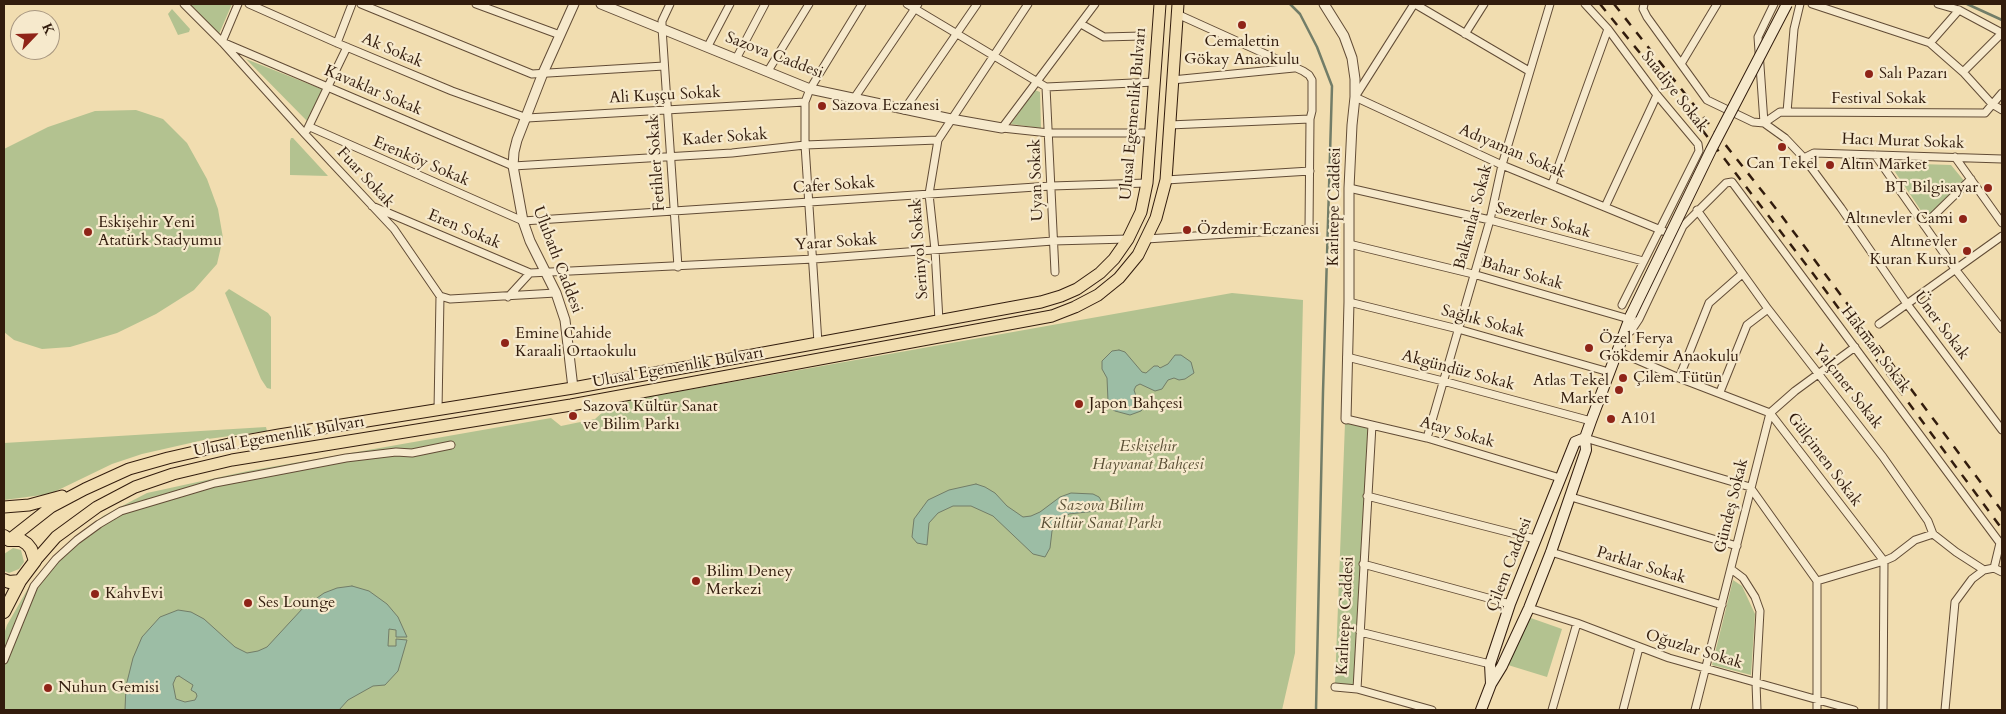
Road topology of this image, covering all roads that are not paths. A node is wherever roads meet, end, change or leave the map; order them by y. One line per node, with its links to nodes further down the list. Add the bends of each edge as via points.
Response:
1 (184, 4): 43 (street, Fuar Sokak)
2 (238, 4): 43 (street)
3 (249, 4): 44 (street, Ak Sokak)
4 (352, 4): 44 (street)
5 (361, 4): 56 (street, via 532,74)
6 (476, 4): 41 (street)
7 (574, 4): 41 (street, Ulubatlı Caddesi)
8 (600, 4): 32 (street, Sazova Caddesi)
9 (670, 4): 36 (street, via 662,20)
10 (730, 4): 46 (street)
11 (765, 4): 49 (street)
12 (809, 4): 53 (street)
13 (862, 4): 62 (street)
14 (907, 4): 31 (street)
15 (976, 4): 38 (street)
16 (1028, 4): 48 (street, Serinyol Sokak)
17 (1095, 4): 35 (street)
18 (1162, 4): 33 (main road); 59 (main road, Ulusal Egemenlik Bulvarı)
19 (1324, 4): 66 (street, Karlıtepe Caddesi, via 1344,36 1352,58)
20 (1415, 4): 40 (street); 66 (street)
21 (1484, 4): 40 (street)
22 (1550, 4): 54 (street, Balkanlar Sokak)
23 (1585, 4): 37 (street, Suadiye Sokak)
24 (1644, 4): 50 (street, Üner Sokak, via 1647,17)
25 (1717, 4): 50 (street)
26 (1774, 4): 76 (street, via 1758,37)
27 (1787, 4): 133 (main road, bridge)
28 (1800, 4): 72 (street, via 1794,29)
29 (1812, 4): 45 (street)
30 (1938, 4): 34 (street)
31 (916, 6): 38 (street); 65 (street)
32 (617, 7): 36 (street, Sazova Caddesi)
33 (1178, 9): 52 (street); 57 (main road, Ulusal Egemenlik Bulvarı)
34 (1959, 10): 39 (street); 45 (street)
35 (1081, 24): 42 (street, via 1104,37); 58 (street)
36 (662, 28): 46 (street, Sazova Caddesi); 51 (street, Fetihler Sokak)
37 (1608, 29): 64 (street, Suadiye Sokak); 96 (street)
38 (956, 32): 48 (street); 70 (street)
39 (2002, 33): 55 (street)
40 (1465, 34): 54 (street)
41 (560, 35): 56 (street, Ulubatlı Caddesi)
42 (1142, 36)
43 (222, 42): 60 (street, Kavaklar Sokak); 82 (street, Fuar Sokak)
44 (337, 43): 47 (street, Ak Sokak)
45 (1930, 43): 55 (street)
46 (708, 46): 49 (street, Sazova Caddesi)
47 (347, 47): 60 (street); 73 (street, Ak Sokak)
48 (994, 55): 58 (street); 74 (street, Serinyol Sokak)
49 (736, 59): 53 (street, Sazova Caddesi)
50 (1681, 64): 76 (street, Üner Sokak, via 1706,100 1753,122)
51 (664, 66): 56 (street); 69 (street, Fetihler Sokak)
52 (1295, 68): 57 (street); 75 (street, via 1308,74 1312,80)
53 (768, 71): 62 (street, Sazova Caddesi)
54 (1529, 71): 90 (street, Balkanlar Sokak)
55 (1963, 72): 68 (street)
56 (543, 73): 73 (street, Ulubatlı Caddesi)
57 (1172, 80): 77 (main road, Ulusal Egemenlik Bulvarı)
58 (1037, 82): 61 (street); 79 (street)
59 (1155, 82): 61 (street); 81 (main road, Ulusal Egemenlik Bulvarı)
60 (329, 87): 78 (street); 91 (street, Kavaklar Sokak)
61 (1046, 87): 80 (street, Uyan Sokak)
62 (810, 89): 65 (street, Sazova Caddesi); 67 (street)
63 (2002, 93): 68 (street)
64 (1656, 95): 102 (street); 109 (street, Suadiye Sokak, via 1698,144 1699,151)
65 (855, 97): 70 (street, Sazova Caddesi)
66 (1355, 97): 90 (street, Adıyaman Sokak); 98 (street, Karlıtepe Caddesi)
67 (806, 102): 69 (street, Ali Kuşçu Sokak); 84 (street)
68 (1992, 104): 71 (street); 72 (street, Festival Sokak, via 1985,113)
69 (666, 110): 73 (street, Ali Kuşçu Sokak); 86 (street, Fetihler Sokak)
70 (904, 110): 74 (street, Sazova Caddesi)
71 (2002, 110)
72 (1787, 112): 76 (street, Festival Sokak, via 1780,112)
73 (527, 118): 91 (street, Ulubatlı Caddesi, via 516,146)
74 (950, 119): 79 (street, Sazova Caddesi); 83 (street, Serinyol Sokak)
75 (1310, 119): 77 (street); 92 (street)
76 (1764, 123): 88 (street, Üner Sokak, via 1785,138)
77 (1170, 125): 94 (main road, Ulusal Egemenlik Bulvarı)
78 (310, 127): 82 (street); 106 (street, Erenköy Sokak)
79 (1002, 128): 80 (street)
80 (1049, 133): 81 (street); 97 (street, Uyan Sokak)
81 (1150, 133): 95 (main road, Ulusal Egemenlik Bulvarı)
82 (305, 134): 101 (street, Fuar Sokak)
83 (938, 140): 84 (street, Kader Sokak); 99 (street, Serinyol Sokak)
84 (805, 145): 86 (street, Kader Sokak); 100 (street)
85 (1875, 154): 87 (street, Hacı Murat Sokak); 88 (street, Hacı Murat Sokak, via 1814,153); 108 (street)
86 (670, 156): 91 (street, Kader Sokak); 103 (street, Fetihler Sokak)
87 (1955, 157): 89 (street, Hacı Murat Sokak); 93 (street)
88 (1804, 158): 130 (street, Üner Sokak)
89 (2002, 159)
90 (1502, 165): 96 (street, Adıyaman Sokak); 105 (street, Balkanlar Sokak)
91 (513, 166): 106 (street, Ulubatlı Caddesi)
92 (1310, 171): 94 (street); 113 (street, via 1309,229)
93 (1971, 179): 107 (street); 108 (street)
94 (1166, 180): 113 (main road, Ulusal Egemenlik Bulvarı, via 1156,218)
95 (1147, 183): 97 (street, Cafer Sokak); 112 (main road, Ulusal Egemenlik Bulvarı, via 1141,212)
96 (1552, 184): 102 (street, Adıyaman Sokak)
97 (1051, 186): 99 (street, Cafer Sokak); 114 (street, Uyan Sokak)
98 (1349, 188): 105 (street, Sezerler Sokak); 115 (street, Karlıtepe Caddesi)
99 (929, 194): 100 (street, Cafer Sokak); 116 (street, Serinyol Sokak)
100 (810, 201): 103 (street, Cafer Sokak); 117 (street)
101 (372, 206): 122 (street, Eren Sokak); 127 (street, Fuar Sokak, via 394,229)
102 (1606, 207): 109 (street, Adıyaman Sokak)
103 (674, 210): 106 (street, Cafer Sokak); 119 (street, Fetihler Sokak)
104 (1697, 210): 111 (street); 125 (street, Yalçıner Sokak); 140 (street, Hakman Sokak, via 1732,182)
105 (1490, 220): 118 (street, Sezerler Sokak); 124 (street, Balkanlar Sokak)
106 (523, 221): 123 (street, Ulubatlı Caddesi)
107 (2002, 223)
108 (1924, 225): 120 (street)
109 (1659, 228): 111 (street, Adıyaman Sokak); 118 (street)
110 (2002, 236): 120 (street)
111 (1678, 237): 138 (street, via 1640,319)
112 (1128, 239): 114 (street, Yarar Sokak); 134 (main road, Ulusal Egemenlik Bulvarı, via 1100,272 1061,296)
113 (1146, 239): 169 (main road, Ulusal Egemenlik Bulvarı, via 1138,255 1119,278 1098,295 1052,316 571,405 232,460 172,474 135,487 97,507 56,537)
114 (1053, 241): 116 (street, Yarar Sokak); 121 (street, Uyan Sokak)
115 (1349, 244): 124 (street, Bahar Sokak); 129 (street, Karlıtepe Caddesi)
116 (935, 250): 117 (street, Yarar Sokak); 134 (street, Serinyol Sokak)
117 (814, 259): 119 (street, Yarar Sokak); 139 (street)
118 (1643, 261): 131 (street)
119 (678, 267): 123 (street, Yarar Sokak)
120 (1955, 269): 130 (street); 137 (street)
121 (1055, 272)
122 (530, 273): 123 (street, Eren Sokak); 128 (street)
123 (546, 274): 126 (street, Ulubatlı Caddesi)
124 (1473, 274): 133 (street, Bahar Sokak); 136 (street, Balkanlar Sokak)
125 (1742, 274): 132 (street, Yalçıner Sokak); 145 (street, via 1709,303)
126 (556, 293): 128 (street); 147 (street, Ulubatlı Caddesi, via 565,320)
127 (440, 296): 128 (street, via 450,299); 149 (street)
128 (508, 296)
129 (1349, 302): 136 (street, Sağlık Sokak); 142 (street, Karlıtepe Caddesi)
130 (1908, 304): 135 (street); 154 (street, Üner Sokak)
131 (1622, 305)
132 (1768, 309): 144 (street, Yalçıner Sokak); 148 (street, via 1747,325)
133 (1630, 317): 138 (main road)
134 (939, 321): 139 (main road, Ulusal Egemenlik Bulvarı)
135 (1879, 324)
136 (1458, 329): 143 (street, Sağlık Sokak); 146 (street, Balkanlar Sokak)
137 (2002, 329)
138 (1622, 337): 141 (main road)
139 (818, 343): 147 (main road, Ulusal Egemenlik Bulvarı)
140 (1855, 347): 144 (street); 172 (street, Hakman Sokak, via 2000,543)
141 (1617, 351): 143 (main road); 145 (street, Gülçimen Sokak)
142 (1347, 357): 146 (street, Akgündüz Sokak); 151 (street, Karlıtepe Caddesi)
143 (1609, 372): 152 (main road)
144 (1819, 374): 150 (street); 164 (street, Yalçıner Sokak, via 1883,457 1928,521)
145 (1679, 378): 148 (street, Gülçimen Sokak)
146 (1443, 380): 152 (street, Akgündüz Sokak); 155 (street, Balkanlar Sokak)
147 (573, 388): 149 (main road, Ulusal Egemenlik Bulvarı)
148 (1720, 392): 150 (street, Gülçimen Sokak)
149 (438, 410): 160 (main road, Ulusal Egemenlik Bulvarı, via 229,444 129,469)
150 (1770, 412): 159 (street, Gündeş Sokak); 170 (street, Gülçimen Sokak)
151 (1346, 419): 153 (street, Atay Sokak)
152 (1590, 421): 156 (main road)
153 (1372, 425): 155 (street, Atay Sokak); 161 (street, Karlıtepe Caddesi)
154 (2002, 430)
155 (1427, 438): 158 (street, Atay Sokak)
156 (1585, 438): 158 (main road, Çilem Caddesi, via 1575,442); 159 (street); 162 (main road, via 1586,450)
157 (451, 445): 186 (street, via 412,453 346,458 215,482 121,511 77,540 34,586)
158 (1560, 478): 165 (main road, Çilem Caddesi)
159 (1750, 488): 167 (street, Gündeş Sokak); 178 (street)
160 (85, 489): 163 (main road, via 29,505); 166 (main road, Ulusal Egemenlik Bulvarı, via 51,507)
161 (1367, 496): 165 (street); 171 (street, Karlıtepe Caddesi)
162 (1570, 497): 167 (street); 168 (main road)
163 (4, 506)
164 (1933, 534): 170 (street, via 1915,540); 174 (street, Yalçıner Sokak)
165 (1535, 539): 179 (main road, Çilem Caddesi)
166 (5, 540): 169 (highway, via 21,540 27,544)
167 (1737, 546): 173 (street, Gündeş Sokak)
168 (1551, 552): 180 (street, Parklar Sokak); 181 (main road)
169 (35, 561): 177 (highway, Ulusal Egemenlik Bulvarı)
170 (1884, 561): 178 (street); 202 (street)
171 (1363, 564): 179 (street); 184 (street, Karlıtepe Caddesi)
172 (1994, 568): 174 (street); 175 (street)
173 (1731, 569): 180 (street, Gündeş Sokak); 189 (street, via 1743,578 1760,611)
174 (1984, 570): 203 (street, via 1972,578 1954,602)
175 (2002, 572)
176 (4, 580): 177 (highway)
177 (20, 581): 182 (highway, Ulusal Egemenlik Bulvarı)
178 (1817, 581): 193 (street)
179 (1510, 604): 187 (main road, Çilem Caddesi)
180 (1722, 605): 188 (street, Gündeş Sokak)
181 (1529, 608): 183 (street, Oğuzlar Sokak); 190 (main road)
182 (4, 612)
183 (1576, 623): 185 (street, Oğuzlar Sokak); 196 (street)
184 (1360, 632): 187 (street); 192 (street, Karlıtepe Caddesi)
185 (1639, 648): 188 (street, Oğuzlar Sokak); 197 (street)
186 (4, 660)
187 (1490, 664): 190 (main road, Çilem Caddesi)
188 (1707, 669): 189 (street, Oğuzlar Sokak); 198 (street, Gündeş Sokak)
189 (1756, 683): 193 (street, Oğuzlar Sokak); 199 (street)
190 (1491, 684): 195 (main road, Çilem Caddesi)
191 (1335, 687): 192 (street)
192 (1357, 689): 194 (street)
193 (1817, 700): 200 (street); 201 (street, Oğuzlar Sokak)
194 (1432, 710)
195 (1481, 710)
196 (1552, 710)
197 (1623, 710)
198 (1695, 710)
199 (1758, 710)
200 (1818, 710)
201 (1854, 710)
202 (1883, 710)
203 (1946, 710)

